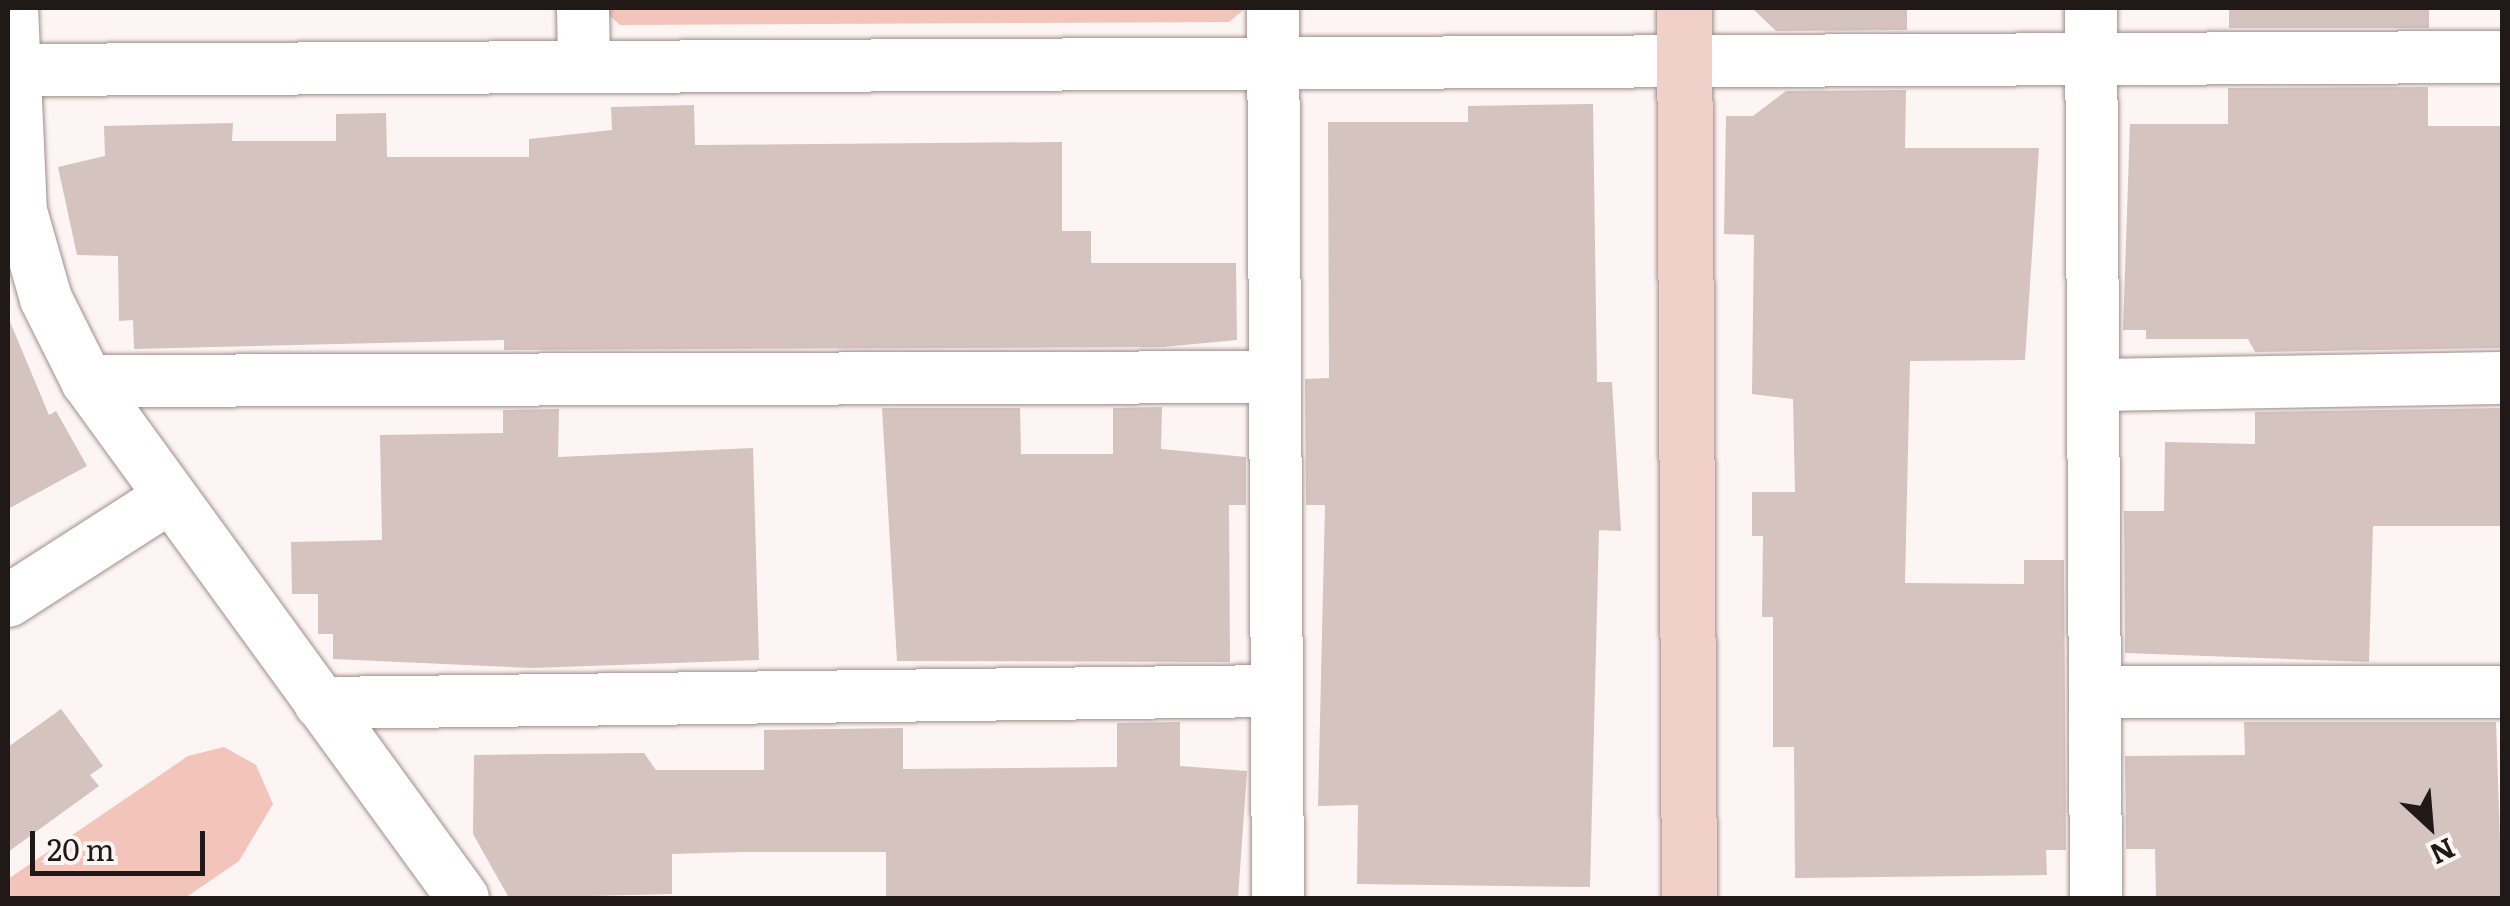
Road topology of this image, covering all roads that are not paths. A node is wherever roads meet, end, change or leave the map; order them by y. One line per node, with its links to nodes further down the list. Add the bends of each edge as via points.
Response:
1 (12, 8): 11 (street)
2 (583, 8): 10 (street)
3 (1273, 8): 9 (street)
4 (1684, 8): 8 (street)
5 (2091, 8): 7 (street)
6 (2502, 57): 7 (street)
7 (2091, 60): 8 (street); 15 (street)
8 (1684, 63): 9 (street); 24 (street)
9 (1273, 64): 10 (street); 12 (street)
10 (584, 66): 11 (street)
11 (13, 70): 14 (street, via 21,211 46,299)
12 (1276, 377): 14 (street); 18 (street)
13 (2502, 378): 15 (street)
14 (87, 381): 16 (street)
15 (2096, 385): 19 (street)
16 (167, 499): 17 (street); 21 (street)
17 (8, 601)
18 (1276, 691): 21 (street); 23 (street)
19 (2098, 692): 20 (street); 25 (street)
20 (2502, 692)
21 (320, 703): 22 (street)
22 (463, 898)
23 (1278, 898)
24 (1688, 898)
25 (2096, 898)

